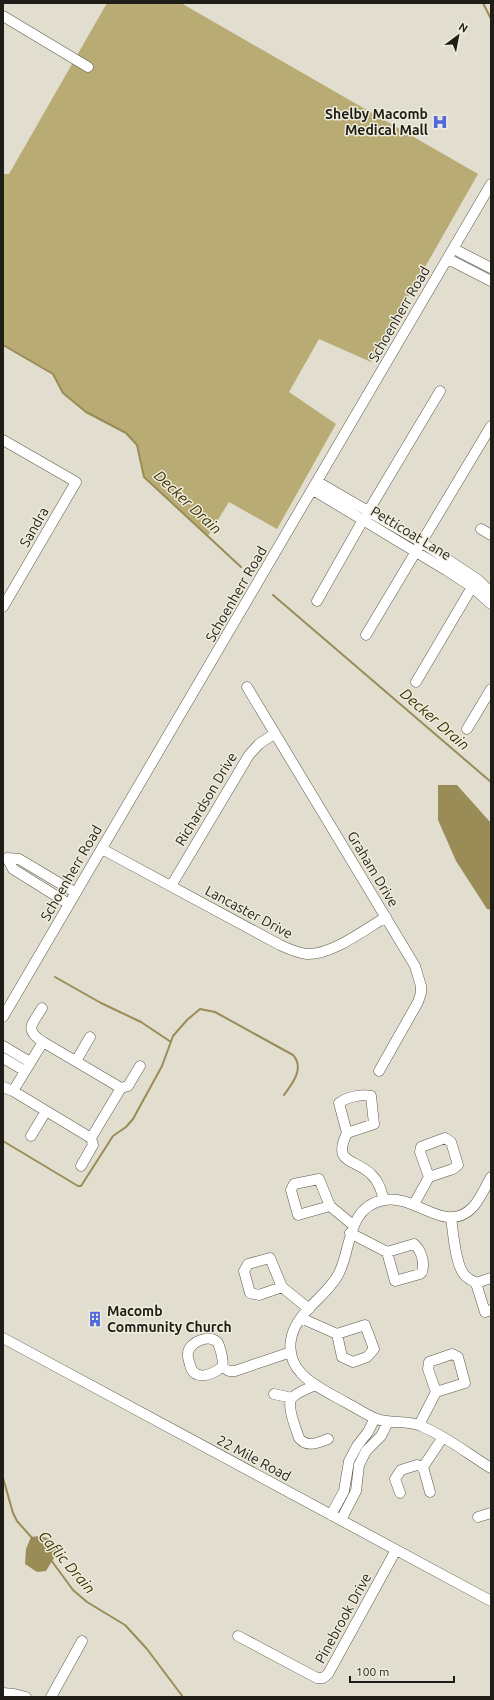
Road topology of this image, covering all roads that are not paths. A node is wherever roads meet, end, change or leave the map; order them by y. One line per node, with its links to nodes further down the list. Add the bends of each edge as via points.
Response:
1 (3, 16): 2 (street)
2 (88, 67)
3 (491, 184): 4 (street, Schoenherr Road)
4 (454, 249): 5 (street, Schoenherr Road); 6 (street)
5 (448, 259): 7 (street); 11 (street, Schoenherr Road)
6 (491, 268)
7 (491, 281)
8 (440, 391): 12 (street)
9 (491, 426): 15 (street)
10 (3, 440): 20 (street, Sandra, via 76,482)
11 (315, 486): 12 (street, Petticoat Lane); 27 (street, Schoenherr Road)
12 (365, 516): 15 (street, Petticoat Lane); 18 (street)
13 (481, 529): 14 (street)
14 (491, 534)
15 (418, 547): 16 (street, Petticoat Lane); 21 (street)
16 (475, 583): 17 (street, Petticoat Lane); 19 (street, Petticoat Lane); 22 (street)
17 (491, 592)
18 (317, 601)
19 (491, 604)
20 (3, 607)
21 (366, 635)
22 (416, 682)
23 (247, 687): 26 (street, Graham Drive)
24 (491, 689): 25 (street)
25 (467, 729)
26 (274, 734): 29 (street, Richardson Drive, via 249,755); 32 (street, Graham Drive)
27 (102, 849): 29 (street, Lancaster Drive); 30 (street, Schoenherr Road)
28 (5, 857): 30 (street, via 20,859); 31 (street, via 13,869)
29 (171, 886): 32 (street, Lancaster Drive, via 280,945 301,953 314,954 333,948)
30 (76, 893): 31 (street, Schoenherr Road)
31 (69, 904): 34 (street, Schoenherr Road)
32 (386, 917): 42 (street, Graham Drive, via 415,966 421,993)
33 (42, 1008): 36 (street, via 31,1031)
34 (3, 1017)
35 (90, 1037): 40 (street)
36 (43, 1042): 39 (street); 40 (street)
37 (3, 1046): 39 (street)
38 (3, 1058): 43 (street)
39 (30, 1062): 43 (street)
40 (76, 1062): 45 (street)
41 (140, 1066): 45 (street, via 128,1086)
42 (379, 1071)
43 (25, 1072): 46 (street)
44 (3, 1087): 46 (street)
45 (121, 1088): 50 (street)
46 (13, 1091): 47 (street)
47 (46, 1111): 49 (street); 50 (street)
48 (347, 1133): 54 (street, via 341,1147 344,1156 372,1176 380,1186)
49 (31, 1136)
50 (91, 1138): 51 (street, via 93,1145)
51 (80, 1166)
52 (429, 1177): 55 (street)
53 (491, 1177): 57 (street, via 474,1206)
54 (384, 1200): 55 (street, via 400,1199); 58 (street, via 365,1210)
55 (414, 1204): 57 (street, via 435,1214)
56 (330, 1206): 58 (street)
57 (451, 1217): 61 (street, via 460,1268 464,1275)
58 (352, 1229): 59 (street); 63 (street, via 344,1264 338,1276)
59 (387, 1252)
60 (491, 1278): 61 (street)
61 (476, 1283): 64 (street, via 485,1312)
62 (282, 1287): 63 (street)
63 (309, 1309): 65 (street)
64 (491, 1310)
65 (301, 1318): 66 (street); 68 (street, via 292,1336)
66 (337, 1334)
67 (3, 1338): 86 (street, 22 Mile Road)
68 (291, 1352): 69 (street, via 237,1371 229,1371); 70 (street, via 299,1371)
69 (222, 1367)
70 (314, 1385): 73 (street); 74 (street)
71 (436, 1392): 76 (street)
72 (274, 1394): 73 (street)
73 (292, 1398): 78 (street, via 290,1407 302,1442 310,1444)
74 (375, 1418): 75 (street); 79 (street)
75 (388, 1422): 76 (street); 80 (street, via 381,1436 366,1450)
76 (419, 1425): 77 (street)
77 (443, 1437): 81 (street); 82 (street)
78 (328, 1439)
79 (348, 1461): 80 (street); 86 (street, via 344,1491)
80 (359, 1465): 88 (street, via 356,1490)
81 (423, 1467): 83 (street); 84 (street, via 417,1465 401,1470 395,1479)
82 (491, 1468)
83 (430, 1492)
84 (400, 1493)
85 (491, 1513): 87 (street)
86 (331, 1515): 88 (street, 22 Mile Road)
87 (478, 1517)
88 (341, 1520): 89 (street, 22 Mile Road)
89 (396, 1550): 90 (street, 22 Mile Road); 91 (street, Pinebrook Drive, via 328,1674 323,1678 317,1678)
90 (491, 1601)
91 (238, 1636)
92 (82, 1641): 95 (street)
93 (3, 1693): 94 (street)
94 (26, 1697)
95 (51, 1697)

